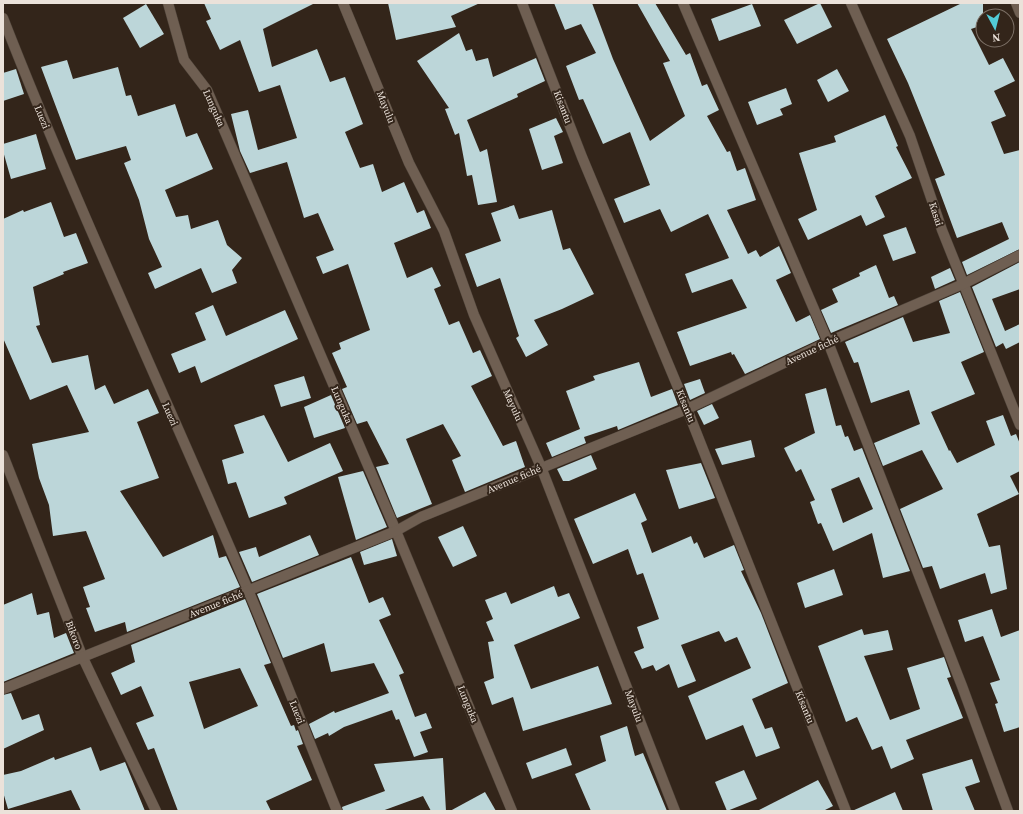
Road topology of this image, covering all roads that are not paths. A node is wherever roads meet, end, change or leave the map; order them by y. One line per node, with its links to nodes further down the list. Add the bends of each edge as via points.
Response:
1 (168, 3): 16 (street, Lunguka, via 184,60 206,90)
2 (343, 3): 15 (street, Mayulu, via 409,163 444,231 474,315)
3 (522, 3): 12 (street, Kisantu, via 582,157)
4 (683, 3): 11 (street)
5 (852, 3): 10 (street, Kasai, via 910,136)
6 (1016, 3): 7 (street)
7 (1020, 13)
8 (3, 18): 17 (street, Luezi, via 42,118 114,286)
9 (1020, 255): 10 (street, Avenue fiché)
10 (963, 284): 11 (street, Avenue fiché); 13 (street, Kasai)
11 (828, 342): 12 (street, Avenue fiché); 25 (street)
12 (687, 409): 15 (street, Avenue fiché); 24 (street, Kisantu)
13 (1020, 425)
14 (3, 455): 18 (street, Bikoro)
15 (541, 467): 16 (street, Avenue fiché, via 421,517); 23 (street, Mayulu)
16 (396, 531): 17 (street, Avenue fiché); 22 (street, Lunguka)
17 (249, 591): 18 (street, Avenue fiché); 21 (street, Luezi)
18 (83, 658): 19 (street, Avenue fiché); 20 (street, Bikoro)
19 (3, 689)
20 (156, 811)
21 (337, 811)
22 (512, 811)
23 (675, 811)
24 (846, 811)
25 (1008, 811)

